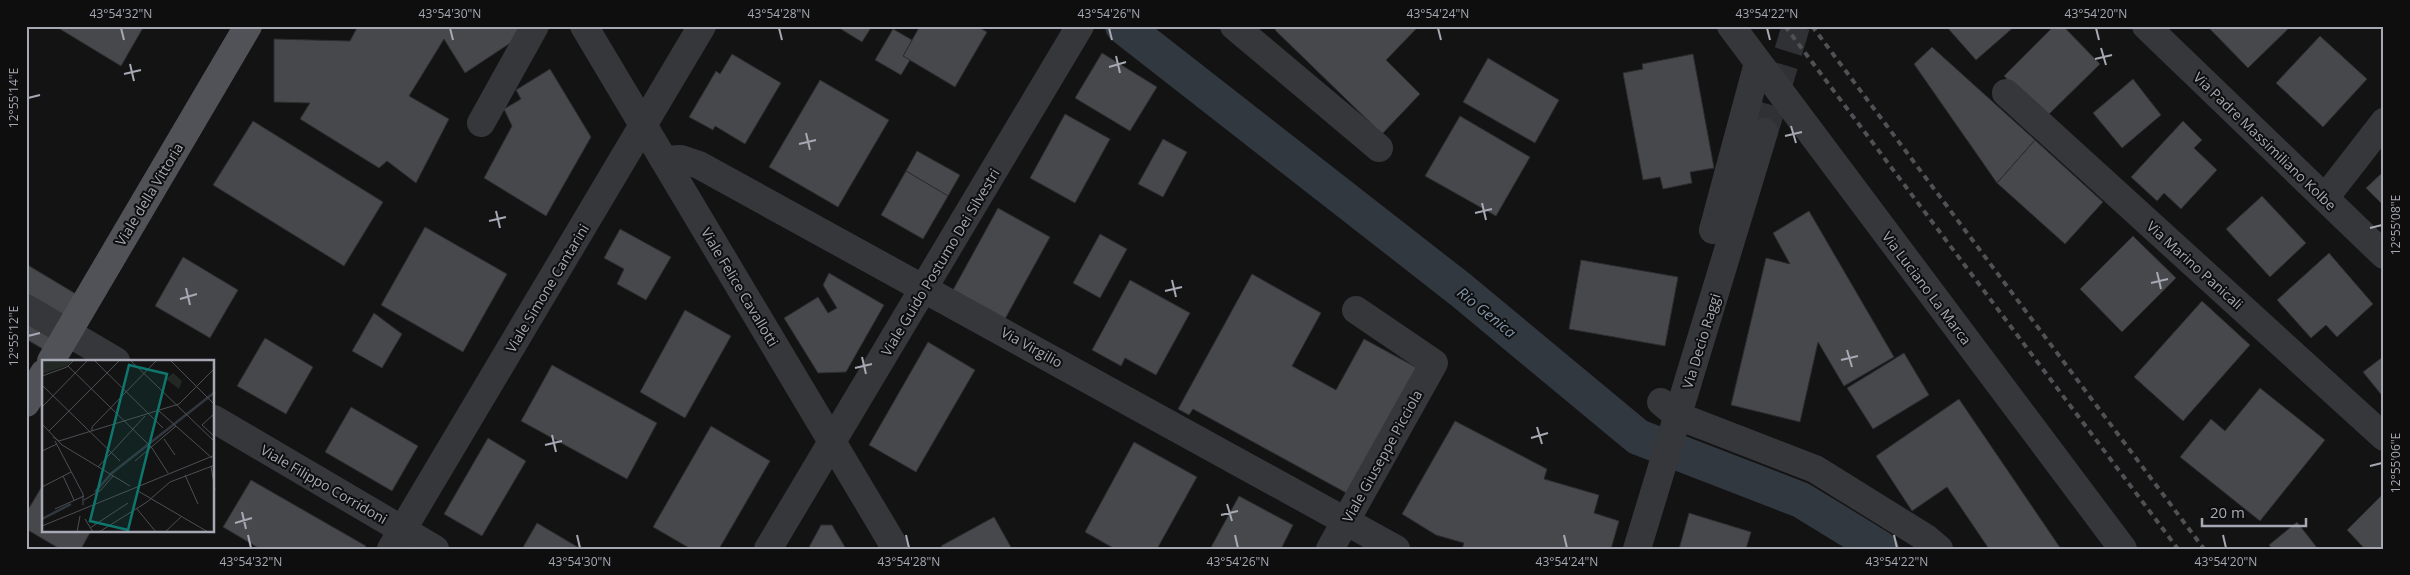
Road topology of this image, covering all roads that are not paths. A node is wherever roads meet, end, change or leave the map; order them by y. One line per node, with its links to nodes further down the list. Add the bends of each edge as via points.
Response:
1 (248, 26): 23 (main road, Viale della Vittoria)
2 (535, 26): 12 (street)
3 (584, 26): 13 (street, Viale Felice Cavallotti)
4 (702, 26): 13 (street, Viale Simone Cantarini)
5 (1234, 26): 15 (street)
6 (1731, 26): 9 (street, Via Luciano La Marca)
7 (2146, 26): 17 (street, Via Padre Massimiliano Kolbe)
8 (1077, 30): 20 (street, Viale Guido Postumo Dei Silvestri)
9 (1758, 63): 18 (street); 42 (street, Via Luciano La Marca)
10 (2006, 93): 31 (street, Via Marino Panicali)
11 (2384, 122): 17 (street)
12 (481, 123)
13 (643, 126): 16 (street, Viale Felice Cavallotti); 34 (street, Viale Simone Cantarini)
14 (1764, 132): 29 (street, Via Decio Raggi)
15 (1379, 148)
16 (664, 160): 20 (street, Via Virgilio, via 680,159 698,165); 32 (street, Viale Felice Cavallotti)
17 (2324, 198): 19 (street, Via Padre Massimiliano Kolbe)
18 (1713, 230)
19 (2384, 255)
20 (925, 288): 32 (street, Viale Guido Postumo Dei Silvestri); 33 (street, Via Virgilio)
21 (26, 308): 23 (street)
22 (1356, 310): 33 (street, Viale Giuseppe Picciola, via 1434,363)
23 (67, 332): 24 (main road, Viale della Vittoria); 25 (street)
24 (51, 360)
25 (114, 360)
26 (42, 376): 28 (main road)
27 (1700, 401): 29 (street)
28 (26, 403)
29 (1671, 415): 40 (street, Via Decio Raggi, via 1658,481); 41 (street, via 1815,469)
30 (215, 420): 34 (street, Viale Filippo Corridoni)
31 (2384, 437)
32 (832, 442): 36 (street, Viale Guido Postumo Dei Silvestri); 37 (street, Viale Felice Cavallotti)
33 (1347, 521): 38 (street, Viale Giuseppe Picciola); 39 (street, Via Virgilio)
34 (397, 539): 35 (street, Viale Filippo Corridoni)
35 (435, 549)
36 (768, 549)
37 (896, 549)
38 (1330, 549)
39 (1396, 549)
40 (1637, 549)
41 (1939, 549)
42 (2123, 549)

